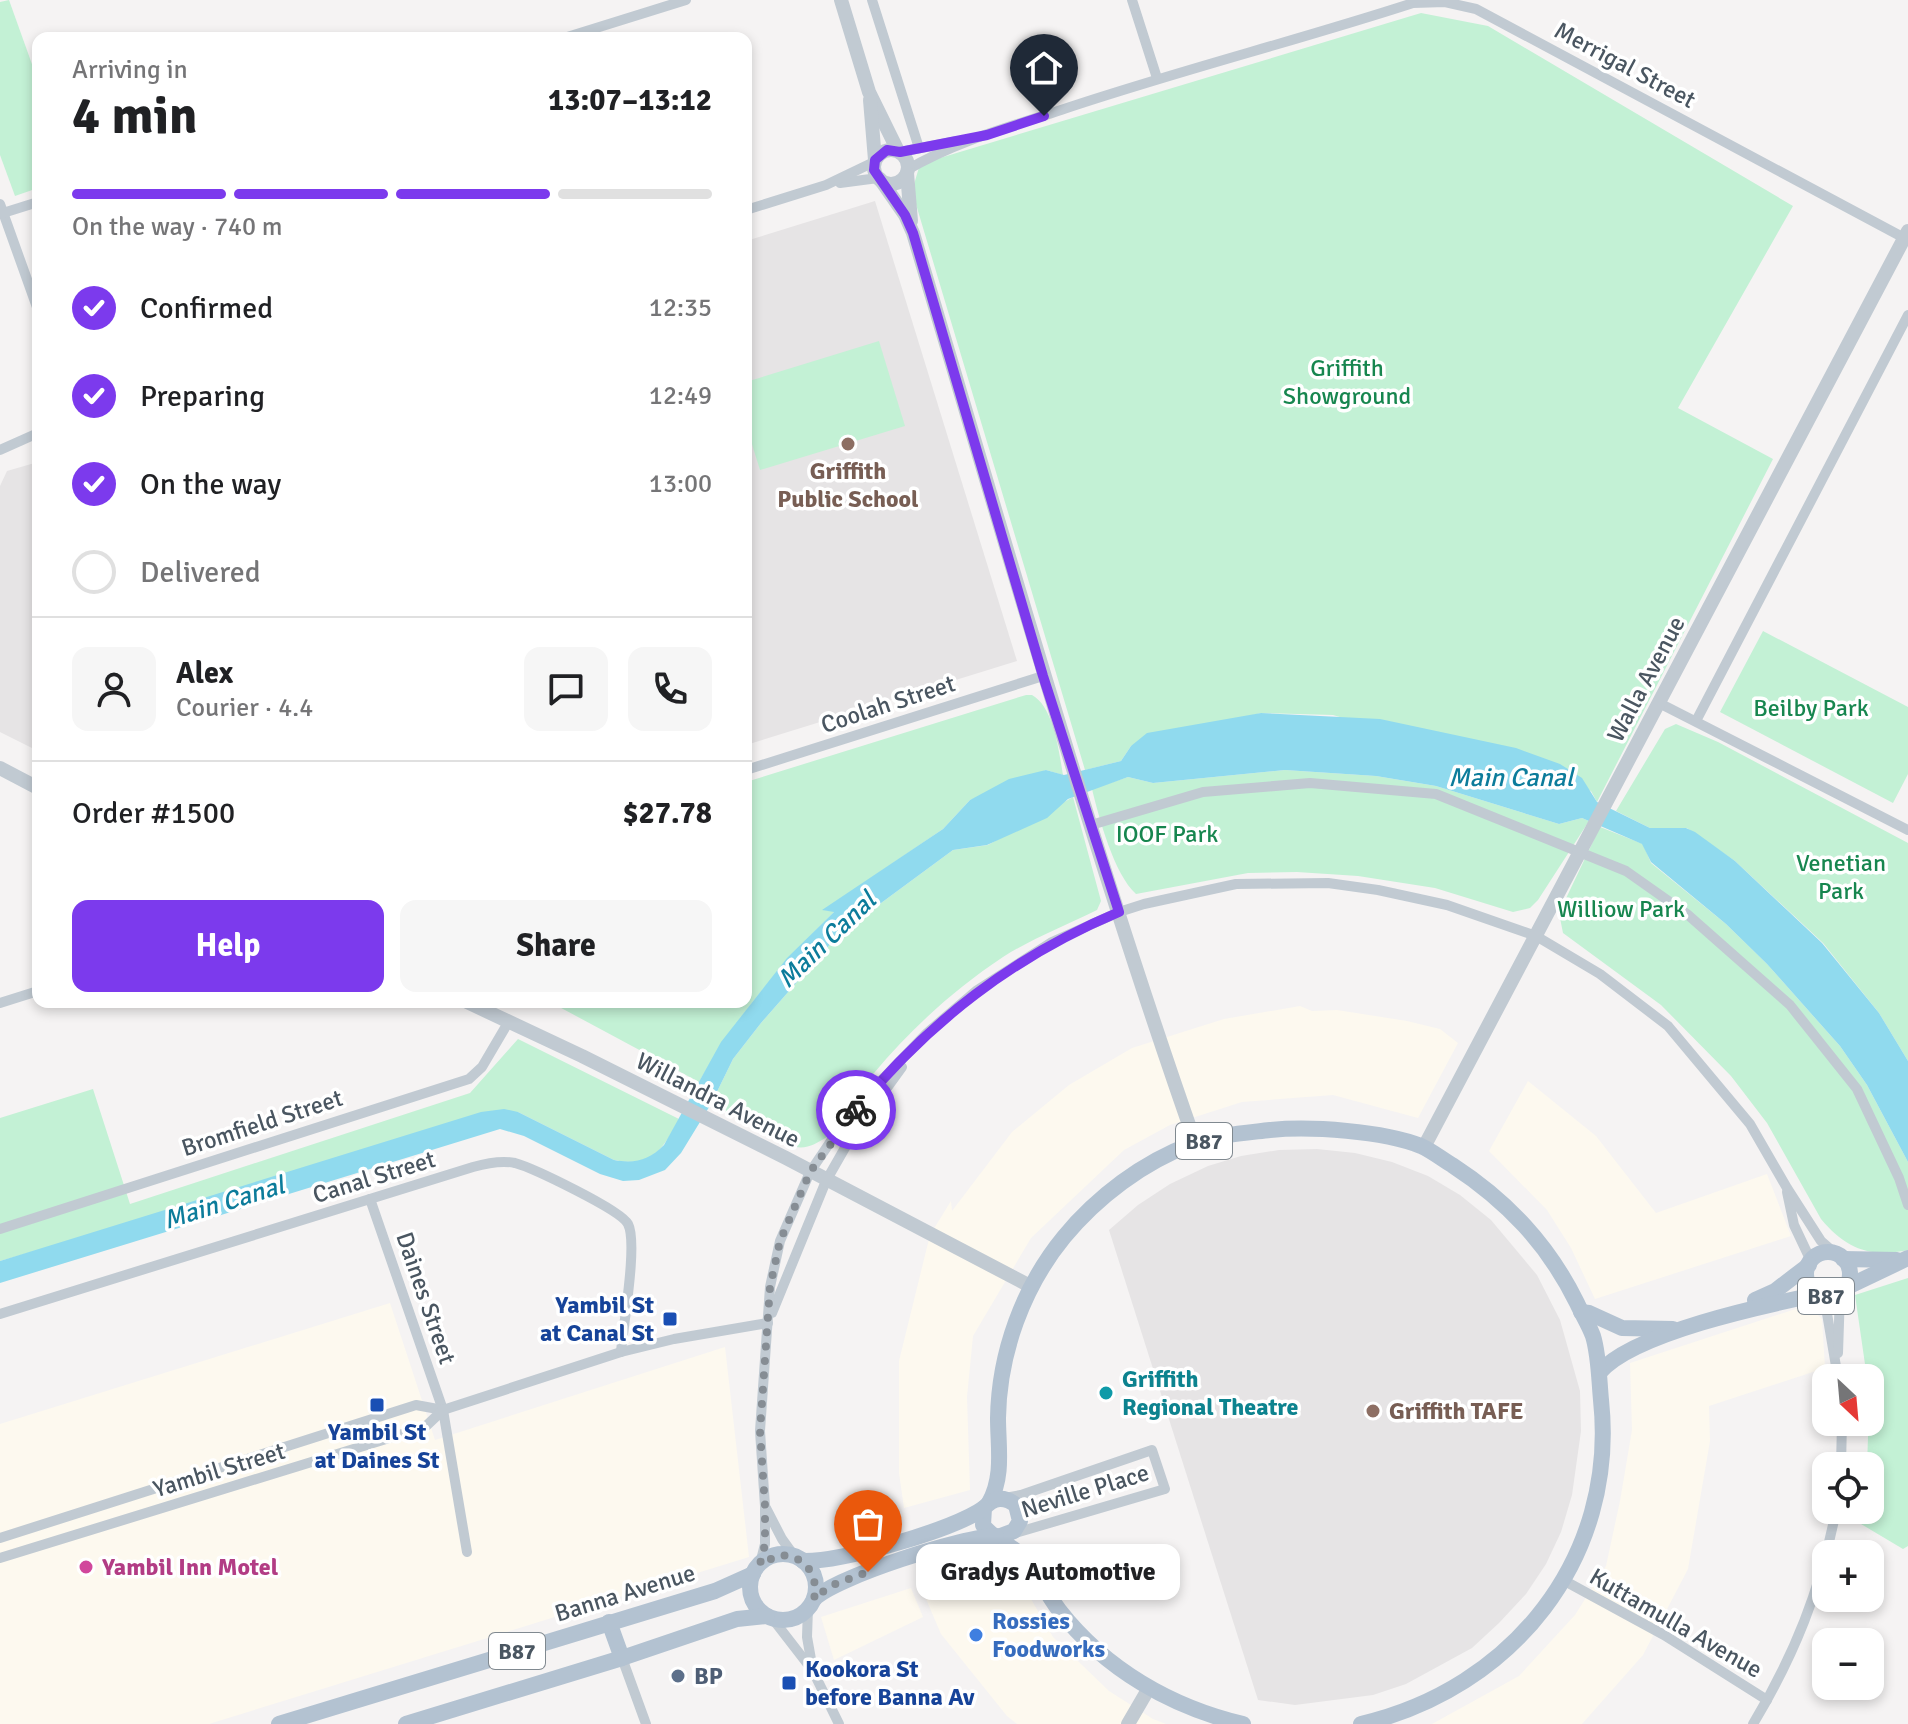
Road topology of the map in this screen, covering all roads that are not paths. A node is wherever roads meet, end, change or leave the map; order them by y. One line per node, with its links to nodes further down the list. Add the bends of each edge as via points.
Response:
1 (686, 0): 5 (street)
2 (841, 0): 7 (street)
3 (872, 0): 9 (street)
4 (1132, 0): 6 (street)
5 (583, 32)
6 (1157, 78): 8 (street, Merrigal Street); 17 (street, Merrigal Street, via 1413,3 1445,2 1476,9)
7 (869, 92): 10 (street); 11 (street)
8 (987, 135): 9 (street, Merrigal Street); 12 (street, Merrigal Street, via 929,157)
9 (919, 148): 10 (street, Merrigal Street)
10 (899, 152): 11 (street, via 887,150); 12 (street)
11 (877, 170): 12 (street, via 895,183); 14 (street); 16 (street)
12 (907, 172): 16 (street)
13 (32, 203): 15 (street)
14 (752, 208)
15 (2, 209): 18 (street)
16 (913, 233): 22 (street)
17 (1907, 236): 23 (street, Walla Avenue)
18 (32, 293)
19 (1908, 315): 24 (street)
20 (32, 436): 21 (street)
21 (0, 450)
22 (1043, 676): 26 (street, Coolah Street); 28 (street)
23 (1659, 703): 24 (street); 30 (street, Walla Avenue)
24 (1696, 721): 29 (street)
25 (0, 768): 27 (street)
26 (752, 768)
27 (32, 785)
28 (1091, 825): 30 (street, via 1203,792 1310,783 1436,794); 31 (street)
29 (1908, 830)
30 (1580, 852): 32 (street, Walla Avenue); 44 (street, via 1626,871 1687,914 1790,1005 1857,1089)
31 (1119, 912): 32 (street, via 1236,884 1328,883 1447,905); 37 (street, via 1024,959); 38 (street)
32 (1536, 936): 39 (street, Walla Avenue); 42 (street, via 1600,974 1668,1026 1750,1124)
33 (32, 993): 34 (street)
34 (0, 1003)
35 (480, 1008): 36 (street, Willandra Avenue)
36 (509, 1021): 40 (street, Willandra Avenue); 45 (street, Bromfield Street, via 469,1079)
37 (927, 1033): 40 (street, via 877,1085); 41 (street)
38 (1195, 1142): 39 (main road, B87, via 1288,1129 1399,1139); 49 (main road, B87, via 1129,1177 1087,1213 1056,1247)
39 (1424, 1147): 51 (main road, B87, via 1511,1209 1555,1264)
40 (810, 1172): 41 (street, Willandra Avenue); 54 (street, via 780,1241)
41 (826, 1181): 49 (street, Willandra Avenue); 54 (street)
42 (1787, 1188): 46 (street, via 1821,1241); 48 (street, via 1794,1225)
43 (370, 1199): 52 (street, Canal Street); 56 (street, Canal Street, via 502,1161 530,1169 619,1214 628,1224 632,1245); 60 (street, Daines Street)
44 (1908, 1205)
45 (0, 1229)
46 (1840, 1256): 47 (main road, B87); 48 (main road, B87, via 1825,1253); 50 (main road, B87, via 1850,1276)
47 (1905, 1259): 50 (main road, B87)
48 (1810, 1263): 50 (main road, B87, via 1807,1279 1813,1290); 53 (main road, B87, via 1775,1291)
49 (1032, 1287): 61 (main road, B87, via 1005,1359 999,1471)
50 (1832, 1292): 53 (main road, B87); 57 (street); 58 (street)
51 (1581, 1312): 55 (main road, B87, via 1622,1328); 59 (main road, B87, via 1592,1335)
52 (0, 1314)
53 (1710, 1321): 55 (main road, B87)
54 (768, 1323): 56 (street, Yambil Street); 62 (street, via 760,1431)
55 (1687, 1328): 59 (main road, B87, via 1628,1351)
56 (621, 1352): 60 (street, Yambil Street)
57 (1836, 1364)
58 (1836, 1364)
59 (1599, 1373): 72 (main road, B87, via 1604,1425 1600,1475 1588,1527)
60 (443, 1410): 65 (street, Yambil Street, via 416,1405); 67 (street, Daines Street); 68 (street, Yambil Street, via 425,1427)
61 (991, 1503): 64 (main road, via 983,1525); 64 (main road, via 1011,1501 1019,1510 1018,1527); 64 (street, Neville Place, via 1152,1450 1165,1489); 66 (main road, B87, via 966,1520)
62 (765, 1506): 69 (street); 71 (street, via 765,1544)
63 (1832, 1524): 79 (street, via 1811,1609)
64 (1001, 1536): 70 (main road, B87, via 974,1538); 78 (main road, via 1024,1557 1061,1612 1096,1650)
65 (0, 1538)
66 (901, 1540): 69 (main road, B87, via 831,1560); 70 (main road)
67 (467, 1552)
68 (0, 1558)
69 (799, 1559): 71 (main road, B87, via 773,1556); 73 (main road, via 813,1574)
70 (907, 1559): 73 (main road, B87, via 840,1582)
71 (756, 1569): 74 (main road, via 750,1588 753,1601); 75 (main road, Banna Avenue / B87, via 715,1591)
72 (1563, 1580): 79 (street, Kuttamulla Avenue); 80 (main road, B87, via 1535,1622 1489,1665 1432,1700)
73 (811, 1603): 74 (main road, B87, via 788,1620); 77 (street, via 806,1629)
74 (770, 1617): 76 (main road, B87, via 737,1619); 77 (street)
75 (609, 1622): 76 (main road); 81 (main road, Banna Avenue / B87)
76 (622, 1658): 82 (main road, B87); 83 (street)
77 (813, 1671): 84 (street)
78 (1149, 1688): 85 (street); 86 (main road)
79 (1767, 1700): 87 (street)
80 (1371, 1723)
81 (279, 1724)
82 (406, 1724)
83 (646, 1724)
84 (839, 1724)
85 (1128, 1724)
86 (1243, 1724)
87 (1753, 1724)

